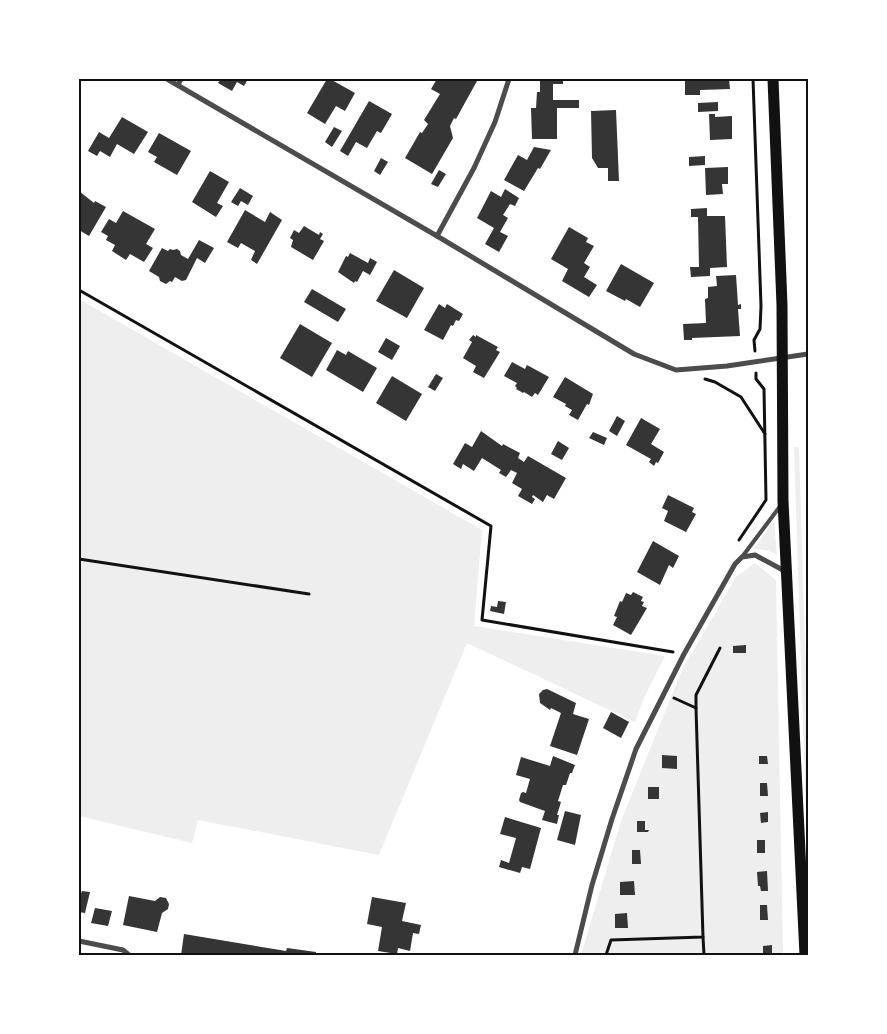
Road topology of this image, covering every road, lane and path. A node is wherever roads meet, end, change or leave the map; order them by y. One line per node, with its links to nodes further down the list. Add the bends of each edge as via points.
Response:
1 (166, 79): 6 (street)
2 (182, 79): 6 (street)
3 (509, 79): 7 (street, via 495,122 474,168)
4 (753, 79): 11 (path, via 761,306 760,329 754,340)
5 (773, 79): 10 (main road)
6 (178, 85): 7 (street)
7 (437, 236): 11 (street, via 634,354 676,370)
8 (79, 290): 21 (path, via 491,526 482,620)
9 (808, 354): 10 (street)
10 (782, 359): 11 (street); 14 (main road)
11 (756, 362): 13 (path, via 756,379 764,389)
12 (699, 377): 13 (path, via 740,397)
13 (766, 434): 15 (path, via 766,500)
14 (783, 501): 16 (lane); 18 (main road)
15 (739, 541)
16 (742, 557): 18 (street, via 755,555 781,569); 21 (street)
17 (79, 559): 19 (path)
18 (787, 576): 30 (main road)
19 (309, 594)
20 (720, 648): 23 (path, via 696,695)
21 (684, 654): 22 (street)
22 (665, 693): 23 (path); 27 (street, via 636,750 612,819)
23 (696, 708): 24 (path)
24 (703, 937): 28 (path, via 611,940); 29 (path)
25 (79, 941): 26 (street, via 122,950)
26 (129, 955)
27 (575, 955)
28 (606, 955)
29 (704, 955)
30 (805, 955)

